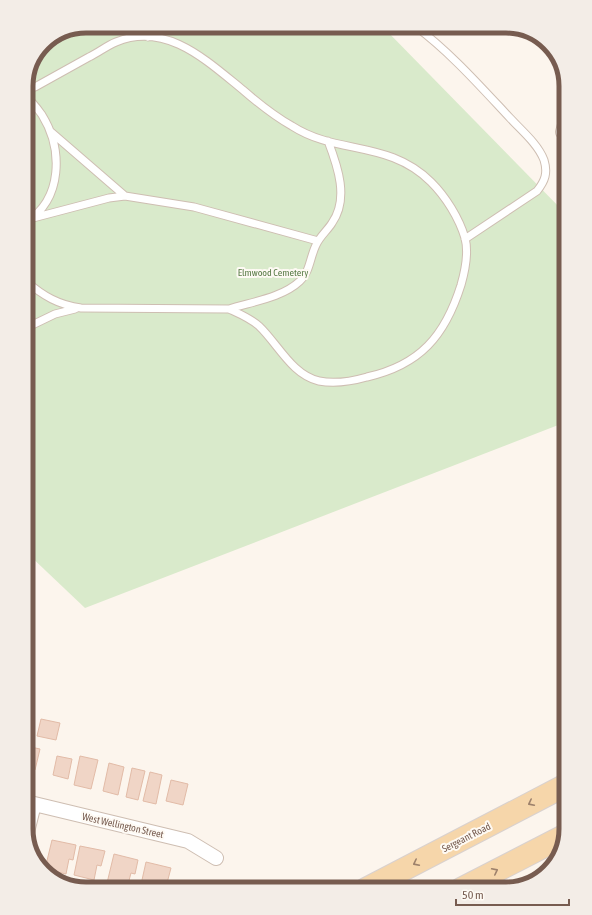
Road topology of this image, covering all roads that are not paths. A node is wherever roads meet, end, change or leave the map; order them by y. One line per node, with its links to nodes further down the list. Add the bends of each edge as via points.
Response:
1 (155, 33): 3 (lane)
2 (425, 33): 10 (lane, via 535,144 544,159 544,182 537,191)
3 (148, 37): 4 (lane, via 116,42); 7 (lane, via 174,41 193,51 272,114 294,128)
4 (33, 87)
5 (33, 103): 6 (lane)
6 (50, 131): 8 (lane); 9 (lane, via 57,151 57,169 45,204)
7 (328, 141): 10 (lane, via 375,151 399,159 415,169 447,202 459,222); 11 (lane, via 335,159 341,195 339,211)
8 (125, 196): 9 (lane); 11 (lane, via 194,207)
9 (33, 218)
10 (465, 239): 14 (lane, via 466,258 457,298 448,320 435,340 415,357 379,375 352,381 320,381 305,375 292,365 259,326)
11 (318, 241): 14 (lane, via 310,265 300,281 283,293)
12 (33, 288): 13 (lane, via 40,294 66,306)
13 (81, 308): 14 (lane); 15 (lane, via 55,314)
14 (229, 309)
15 (33, 325)
16 (559, 790): 20 (main road, Sergeant Road, one-way to 20)
17 (33, 804): 19 (street, West Wellington Street, via 188,841)
18 (558, 839): 21 (main road, one-way to 18)
19 (216, 858)
20 (380, 882)
21 (475, 882)

